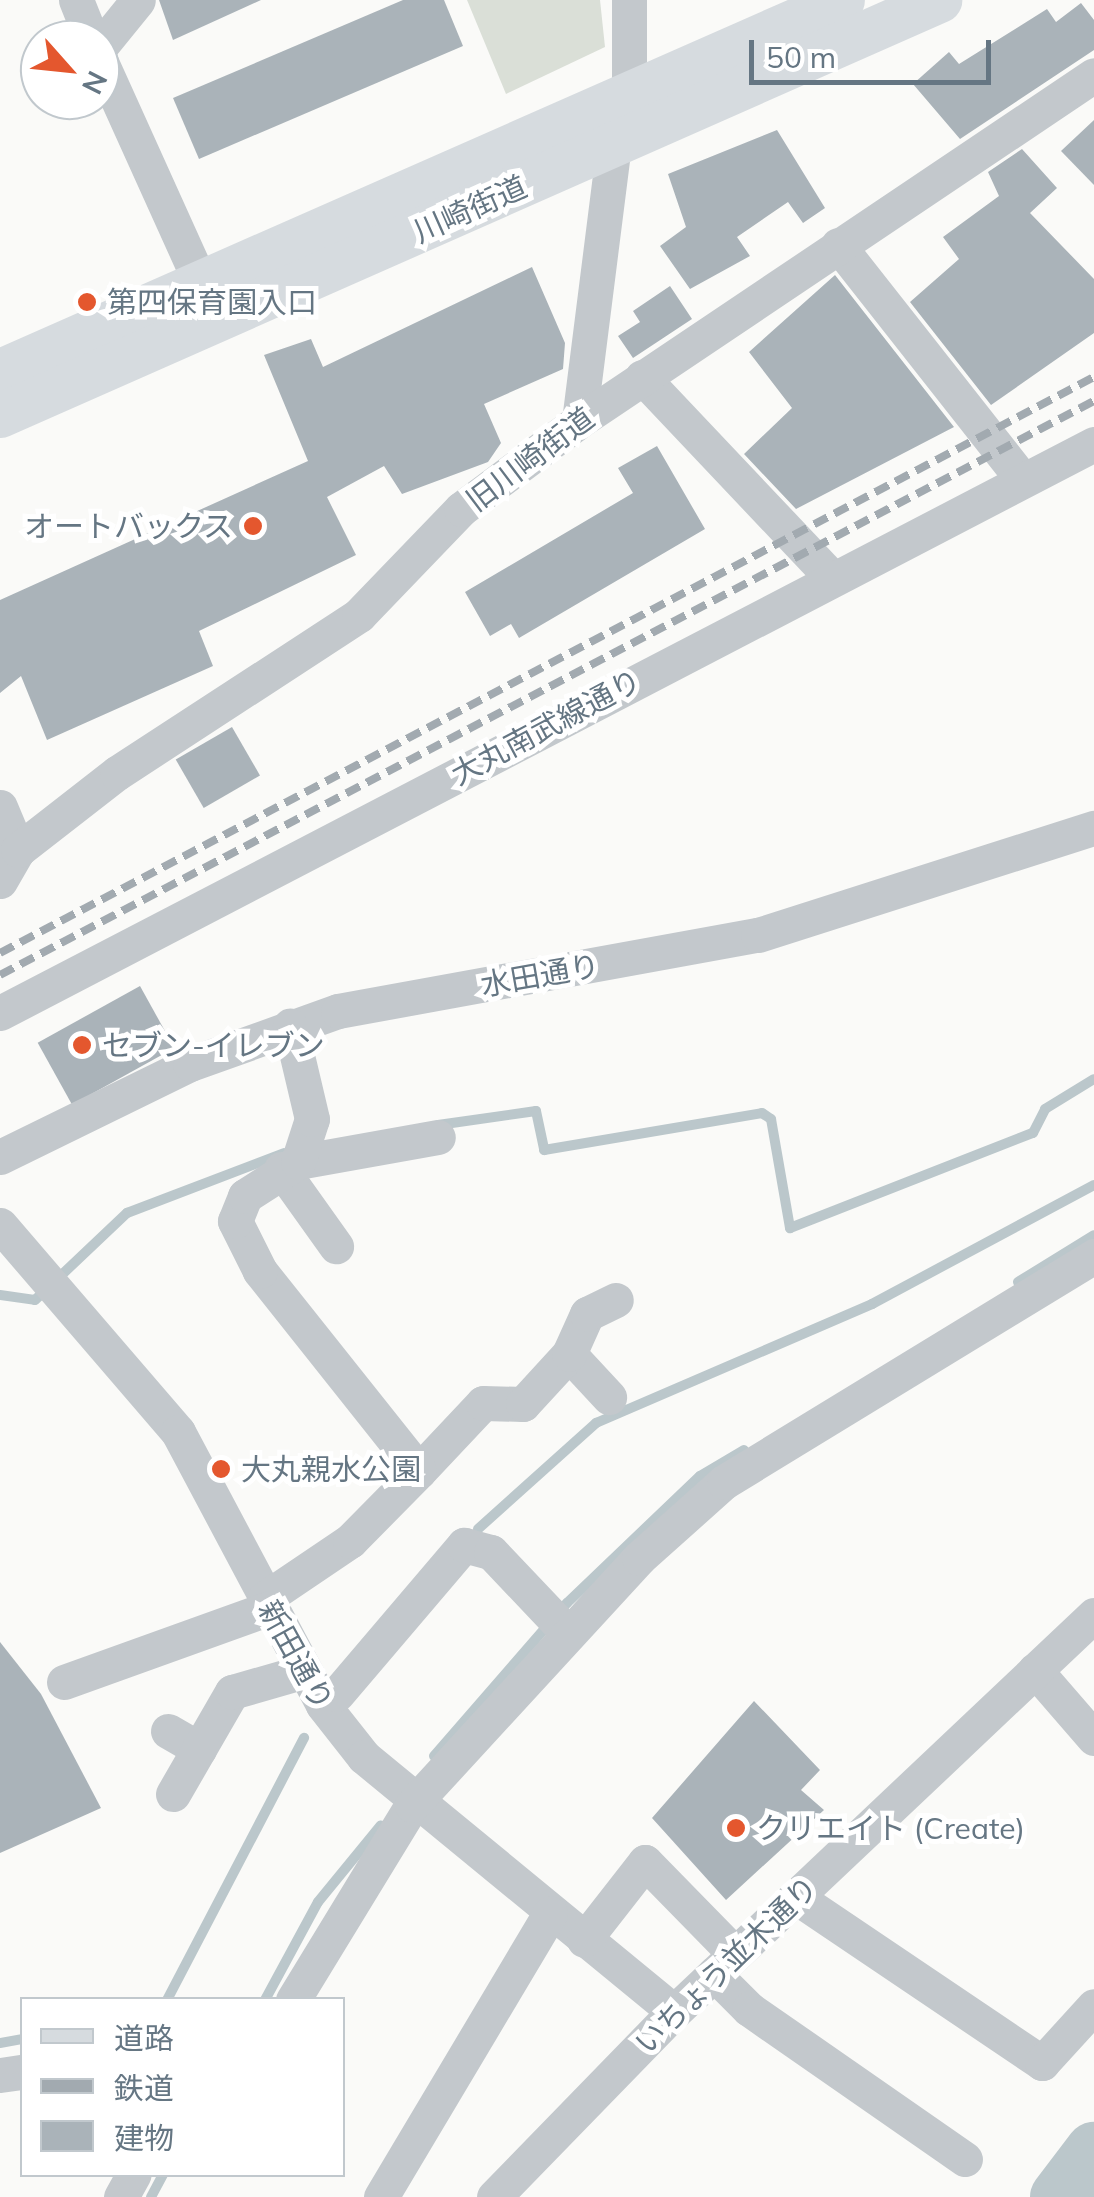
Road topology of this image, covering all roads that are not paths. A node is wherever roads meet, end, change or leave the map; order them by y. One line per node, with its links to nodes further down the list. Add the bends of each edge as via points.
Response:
1 (138, 0): 5 (street)
2 (629, 0): 7 (street)
3 (842, 0): 7 (main road, 川崎街道)
4 (939, 0): 9 (main road, 川崎街道)
5 (120, 22)
6 (1094, 74): 10 (street, 旧川崎街道)
7 (629, 92): 9 (street); 11 (main road, 川崎街道)
8 (120, 104): 11 (street)
9 (614, 144): 14 (main road, 川崎街道); 15 (street)
10 (838, 245): 13 (street, 旧川崎街道); 17 (street)
11 (200, 282): 12 (main road, 川崎街道)
12 (0, 371)
13 (642, 377): 15 (street, 旧川崎街道); 18 (street)
14 (0, 416)
15 (579, 421): 21 (street, 旧川崎街道, via 462,510 359,614 116,773)
16 (1094, 444): 17 (street, 大丸南武線通り)
17 (1023, 480): 18 (street, 大丸南武線通り)
18 (831, 577): 23 (street, 大丸南武線通り)
19 (0, 808): 21 (street)
20 (1094, 828): 24 (street, 水田通り, via 758,935)
21 (18, 850): 22 (street, 旧川崎街道)
22 (0, 881)
23 (0, 1013)
24 (290, 1026): 26 (street, 水田通り); 27 (street, via 312,1119)
25 (438, 1136): 27 (street)
26 (0, 1156)
27 (289, 1166): 29 (street); 34 (street, via 245,1196 235,1222 260,1270)
28 (0, 1224): 35 (street, 新田通り, via 178,1432)
29 (336, 1246)
30 (1094, 1256): 37 (street, via 724,1482)
31 (616, 1300): 32 (street, via 587,1314)
32 (569, 1354): 33 (street); 34 (street, via 523,1404 483,1403)
33 (609, 1397)
34 (419, 1471): 35 (street, via 350,1541)
35 (267, 1603): 39 (street, 新田通り); 40 (street)
36 (1094, 1614): 38 (street, いちょう並木通り)
37 (554, 1619): 41 (street, via 491,1552 464,1546); 46 (street)
38 (1035, 1670): 43 (street); 47 (street, いちょう並木通り)
39 (305, 1671): 44 (street, via 232,1692); 46 (street, 新田通り, via 332,1720)
40 (64, 1682)
41 (337, 1694)
42 (168, 1731): 44 (street)
43 (1094, 1738)
44 (199, 1749): 45 (street)
45 (173, 1794)
46 (412, 1805): 48 (street, 新田通り); 51 (street)
47 (796, 1897): 50 (street, いちょう並木通り); 52 (street, via 1042,2063)
48 (550, 1914): 49 (street, 新田通り); 56 (street)
49 (584, 1940): 50 (street, via 645,1862); 53 (street, 新田通り)
50 (725, 1964): 53 (street, いちょう並木通り); 54 (street, via 750,2010)
51 (295, 1997)
52 (1094, 2006)
53 (674, 2012): 55 (street, いちょう並木通り)
54 (965, 2159)
55 (517, 2189)
56 (381, 2197)

